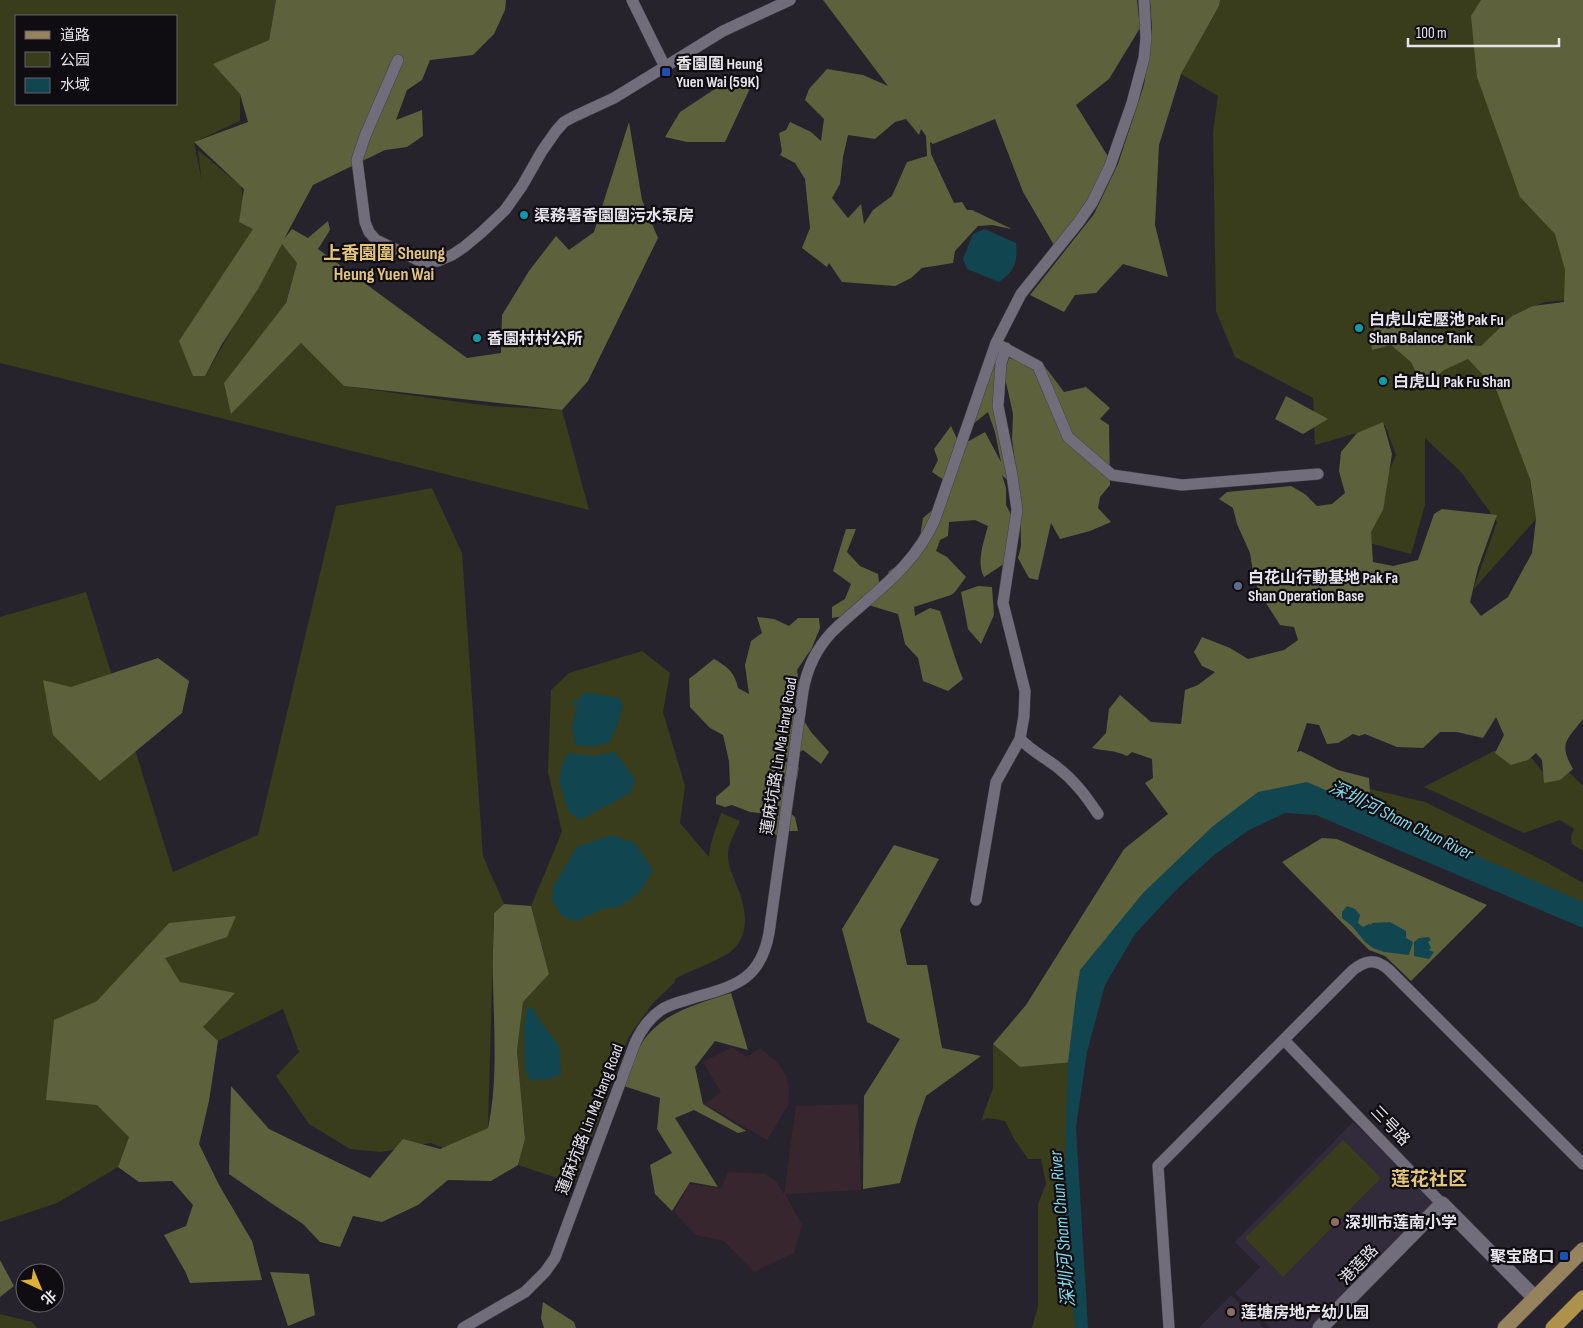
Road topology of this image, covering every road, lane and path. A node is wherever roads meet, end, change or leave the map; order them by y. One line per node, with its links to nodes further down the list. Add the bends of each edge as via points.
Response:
1 (632, 0): 5 (street)
2 (790, 0): 5 (street, via 723,31)
3 (1144, 0): 6 (street, 蓮麻坑路 Lin Ma Hang Road, via 1144,58 1107,173 1078,223 1021,294)
4 (398, 60): 5 (street, via 356,160 369,232 376,240 422,262 438,261 452,255 482,232 511,202 564,122 614,98)
5 (665, 67)
6 (1001, 346): 7 (street, via 1038,366 1068,437 1112,475 1182,485); 8 (street, via 998,406 1017,510 1003,603 1024,691); 17 (street, 蓮麻坑路 Lin Ma Hang Road, via 935,519 921,547 905,566 826,638 814,655 803,691 763,956 736,984 670,1005 648,1022 635,1043 555,1258 525,1292)
7 (1318, 474)
8 (1020, 739): 9 (street, via 1080,787); 10 (street, via 996,782)
9 (1098, 814)
10 (976, 900)
11 (1285, 1041): 12 (street, via 1353,970 1362,964 1382,963); 13 (street, 三号路); 18 (street, via 1158,1166)
12 (1583, 1164)
13 (1442, 1204): 15 (street, 三号路); 19 (street, 港莲路)
14 (1583, 1250): 15 (main road)
15 (1535, 1298): 20 (main road)
16 (1583, 1298): 21 (highway)
17 (463, 1328)
18 (1169, 1328)
19 (1320, 1328)
20 (1505, 1328)
21 (1553, 1328)

